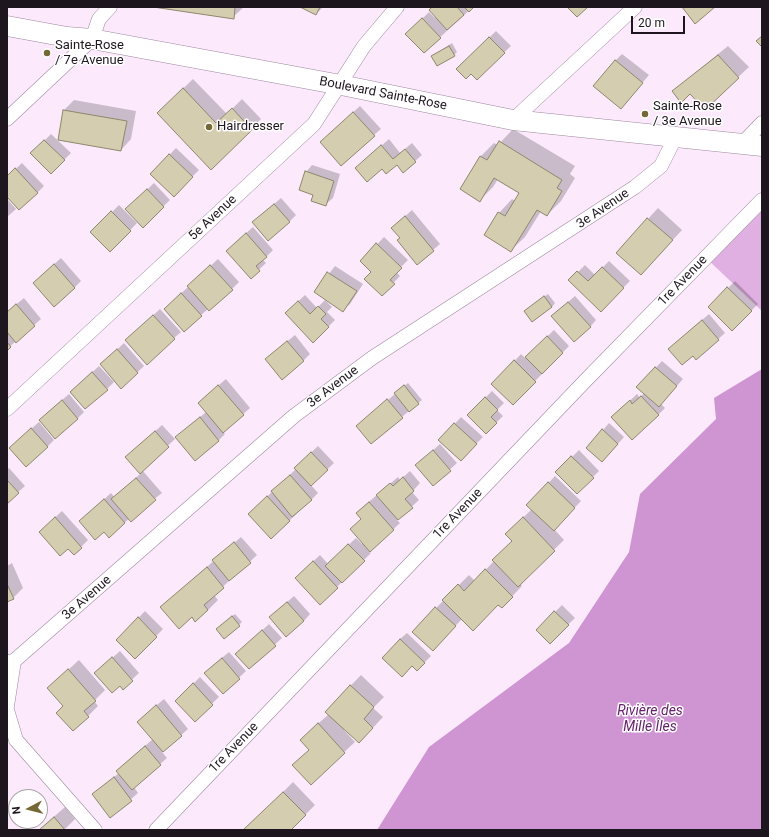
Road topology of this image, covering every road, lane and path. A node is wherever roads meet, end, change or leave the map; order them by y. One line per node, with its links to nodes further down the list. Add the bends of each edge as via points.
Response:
1 (110, 7): 5 (street, via 99,19)
2 (397, 7): 6 (street, 5e Avenue, via 364,46)
3 (635, 7): 8 (street)
4 (7, 26): 5 (street, Boulevard Sainte-Rose)
5 (92, 39): 6 (street, Boulevard Sainte-Rose); 7 (street)
6 (341, 85): 8 (street, Boulevard Sainte-Rose); 14 (street, 5e Avenue, via 314,124)
7 (7, 119)
8 (513, 120): 10 (street, Boulevard Sainte-Rose)
9 (762, 123): 11 (street)
10 (675, 138): 11 (street, Boulevard Sainte-Rose); 15 (street, 3e Avenue, via 661,166 635,188 372,358 294,416)
11 (742, 144): 12 (street, Boulevard Sainte-Rose)
12 (762, 146)
13 (762, 200): 19 (street, 1re Avenue, via 585,381)
14 (7, 409)
15 (11, 662): 16 (street)
16 (7, 706)
17 (7, 710): 18 (street, via 16,740)
18 (95, 830)
19 (156, 830)

